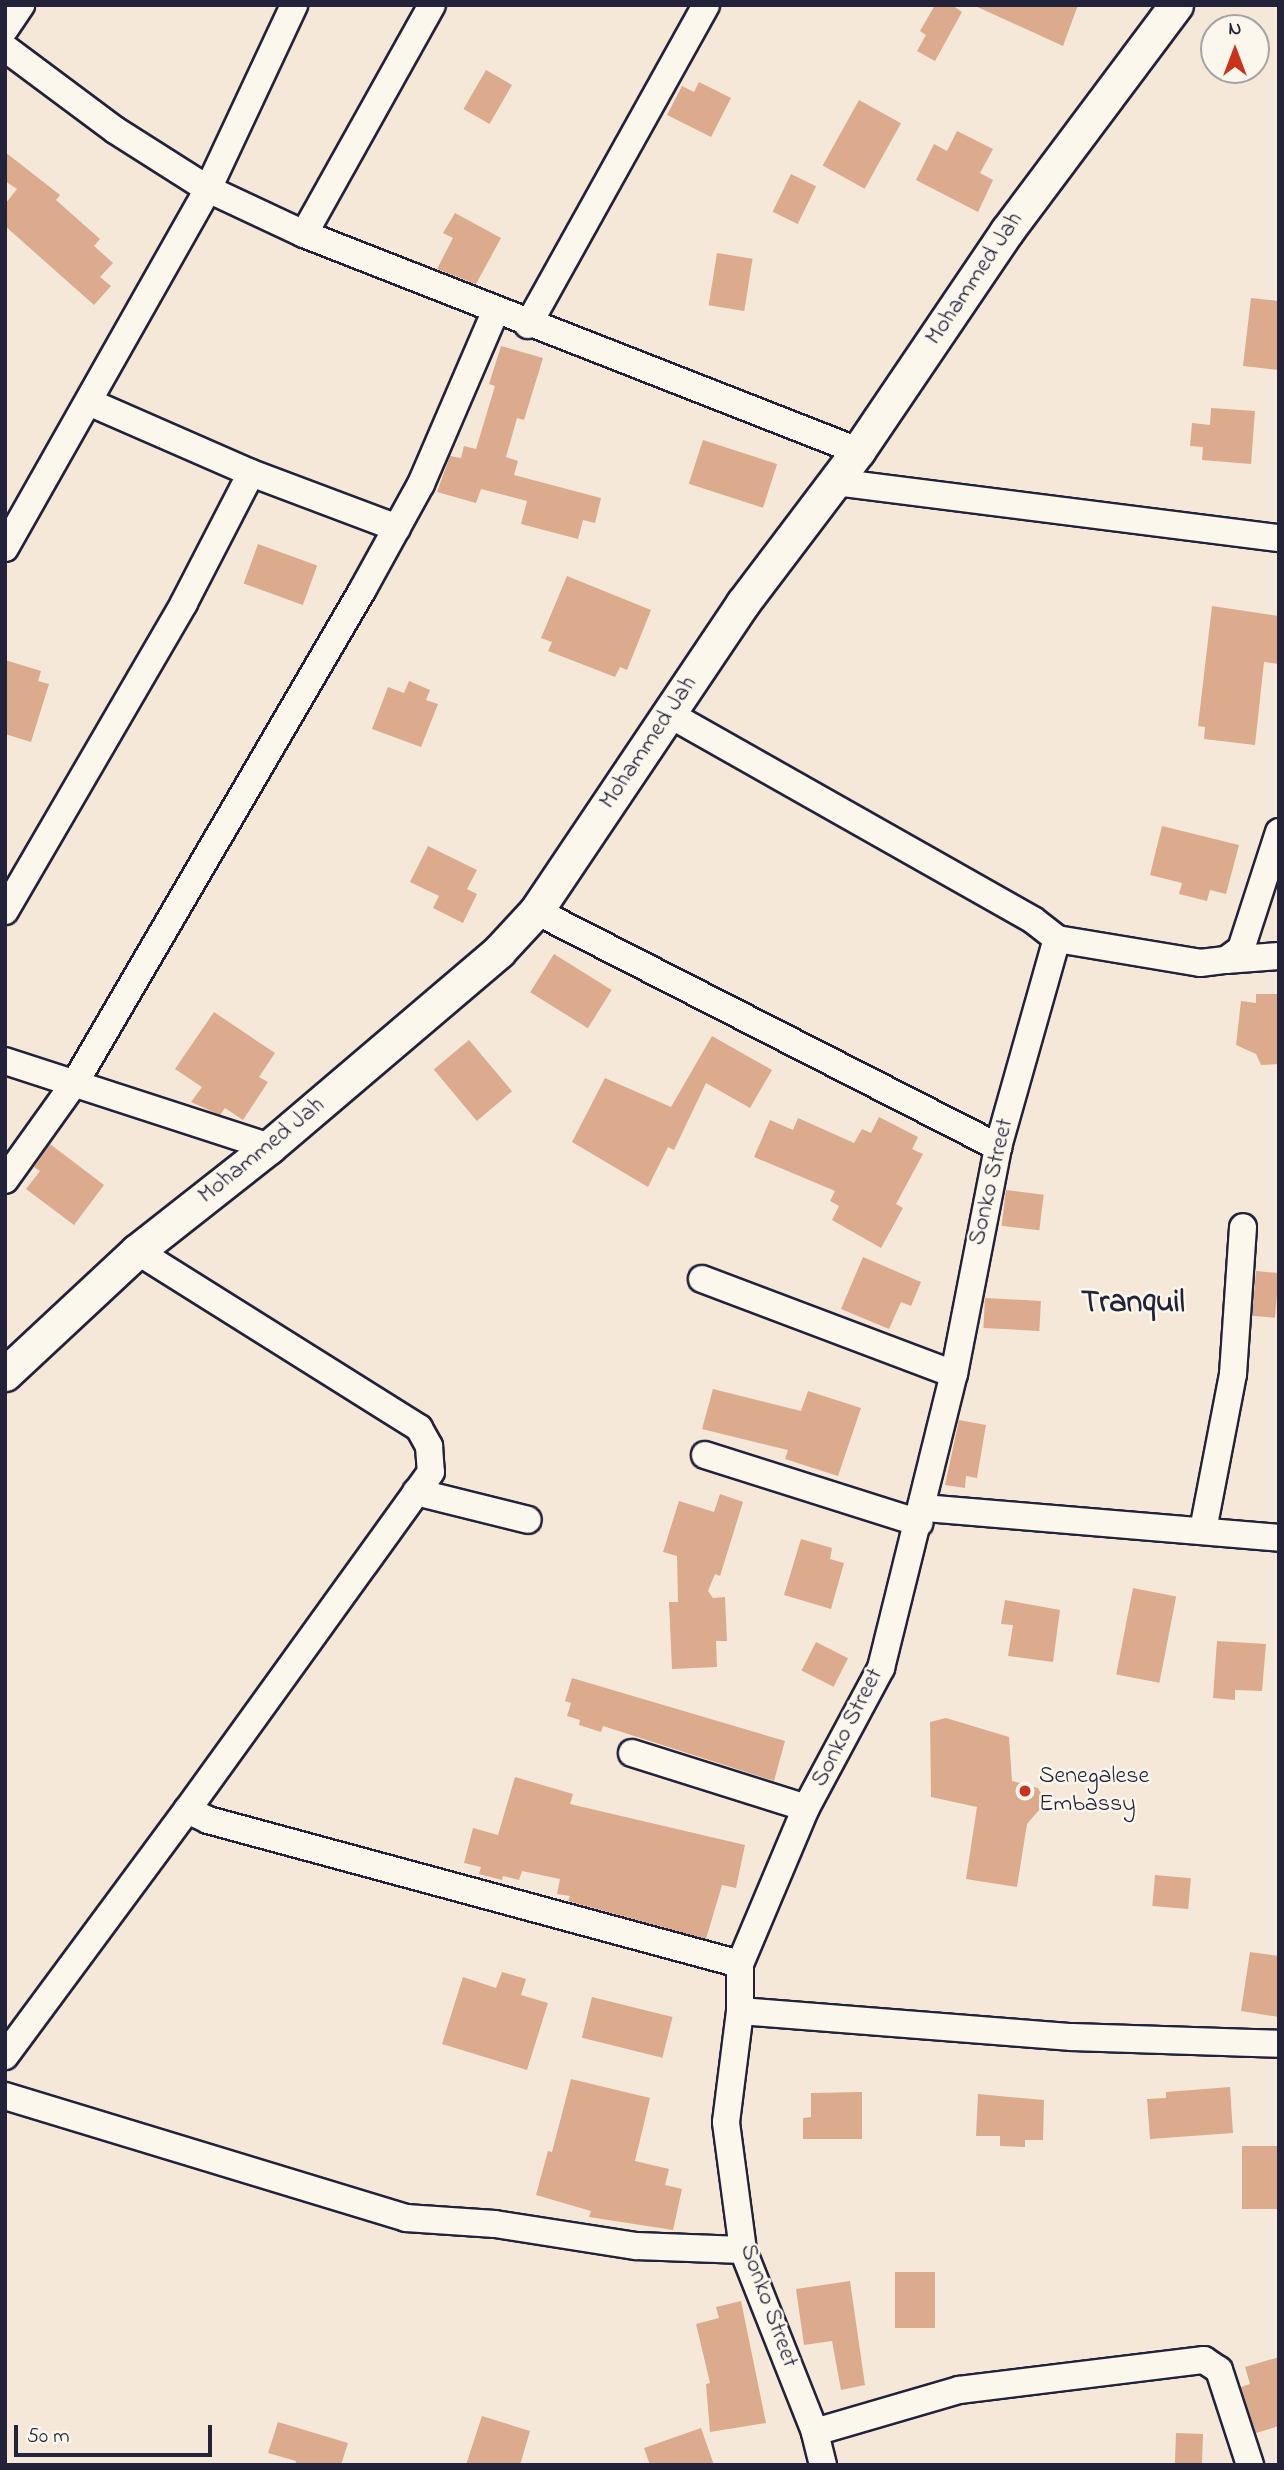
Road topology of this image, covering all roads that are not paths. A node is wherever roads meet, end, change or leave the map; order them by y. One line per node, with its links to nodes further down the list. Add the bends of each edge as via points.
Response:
1 (21, 5): 6 (street)
2 (432, 5): 9 (street)
3 (706, 5): 11 (street)
4 (1176, 5): 13 (street, Mohammed Jah, via 1007,231)
5 (288, 7): 8 (street)
6 (5, 29)
7 (5, 48): 8 (street, via 115,130)
8 (208, 189): 9 (street); 12 (street)
9 (304, 234): 10 (street)
10 (495, 312): 11 (street); 16 (street, via 421,484)
11 (528, 325): 13 (street)
12 (91, 403): 14 (street); 18 (street)
13 (858, 451): 15 (street, Mohammed Jah)
14 (251, 473): 16 (street); 22 (street, via 184,603)
15 (835, 482): 17 (street); 19 (street, Mohammed Jah, via 743,603)
16 (397, 528): 28 (street)
17 (1279, 538)
18 (5, 548)
19 (669, 714): 23 (street, Mohammed Jah); 24 (street, via 1033,920)
20 (1279, 832): 21 (street)
21 (1272, 880): 26 (street, via 1241,949)
22 (5, 911)
23 (536, 911): 29 (street, Mohammed Jah, via 499,951); 30 (street)
24 (1057, 939): 26 (street, via 1200,963); 30 (street, Sonko Street)
25 (1279, 956): 26 (street)
26 (1226, 960)
27 (5, 1061): 28 (street)
28 (76, 1081): 29 (street); 31 (street)
29 (269, 1147): 33 (street, Mohammed Jah)
30 (998, 1147): 36 (street, Sonko Street)
31 (5, 1180)
32 (1243, 1227): 41 (street, via 1233,1374)
33 (136, 1251): 35 (street, Mohammed Jah); 38 (street, via 419,1428 429,1447 431,1472)
34 (702, 1279): 36 (street)
35 (5, 1374)
36 (954, 1374): 39 (street, Sonko Street)
37 (705, 1455): 39 (street)
38 (416, 1492): 40 (street); 45 (street)
39 (922, 1515): 41 (street); 44 (street, Sonko Street, via 881,1668)
40 (528, 1520)
41 (1203, 1530): 42 (street)
42 (1279, 1538)
43 (632, 1754): 44 (street)
44 (806, 1808): 46 (street, Sonko Street)
45 (187, 1810): 46 (street, via 208,1820); 49 (street)
46 (740, 1964): 47 (street, Sonko Street)
47 (740, 2011): 48 (street, via 1072,2037); 51 (street, Sonko Street, via 726,2122)
48 (1279, 2045)
49 (5, 2056)
50 (5, 2096): 51 (street, via 406,2218 495,2224 636,2246)
51 (743, 2250): 52 (street, Sonko Street)
52 (815, 2432): 53 (street, Sonko Street); 54 (street, via 959,2390 1204,2360 1219,2370)
53 (823, 2465)
54 (1250, 2465)

